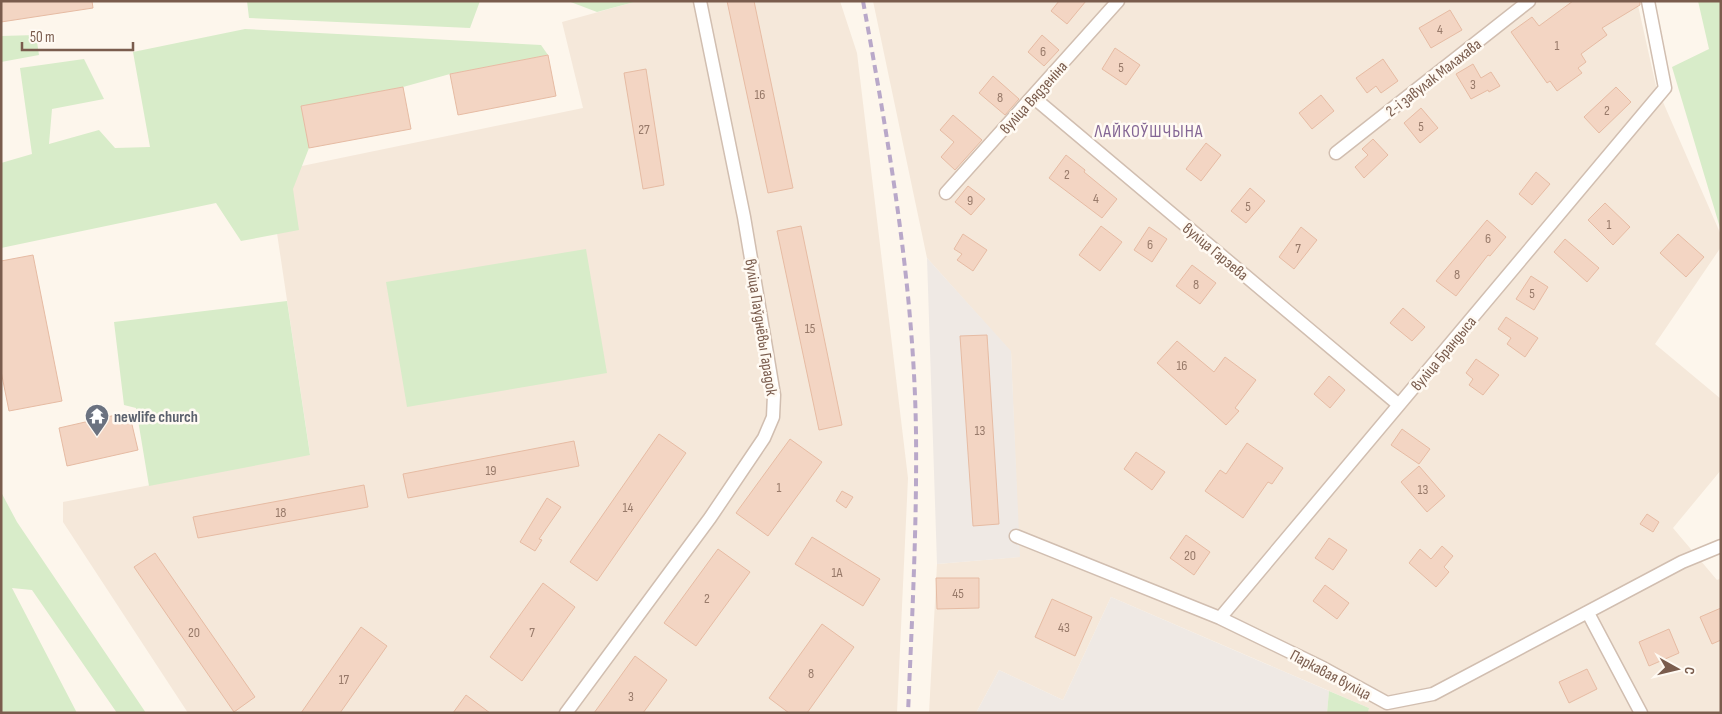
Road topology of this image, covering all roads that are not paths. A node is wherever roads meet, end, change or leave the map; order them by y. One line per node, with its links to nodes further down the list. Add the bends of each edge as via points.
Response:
1 (700, 1): 14 (street, вуліца Паўднёвы Гарадок, via 744,217 774,395 773,417 764,438 710,518)
2 (1118, 1): 5 (street, вуліца Вядзеніна)
3 (1530, 1): 6 (street, 2-і завулак Малахава)
4 (1648, 1): 8 (street, вуліца Брандыса, via 1666,88)
5 (1033, 97): 7 (street, вуліца Вядзеніна); 8 (street, вуліца Гарэева)
6 (1336, 153)
7 (946, 193)
8 (1399, 405): 12 (street, вуліца Брандыса)
9 (1016, 536): 12 (street, Паркавая вуліца)
10 (1721, 546): 11 (street, Паркавая вуліца, via 1682,562)
11 (1588, 613): 13 (street, Паркавая вуліца, via 1432,694); 15 (street)
12 (1220, 618): 13 (street, Паркавая вуліца, via 1323,668)
13 (1386, 708)
14 (566, 713)
15 (1641, 713)

